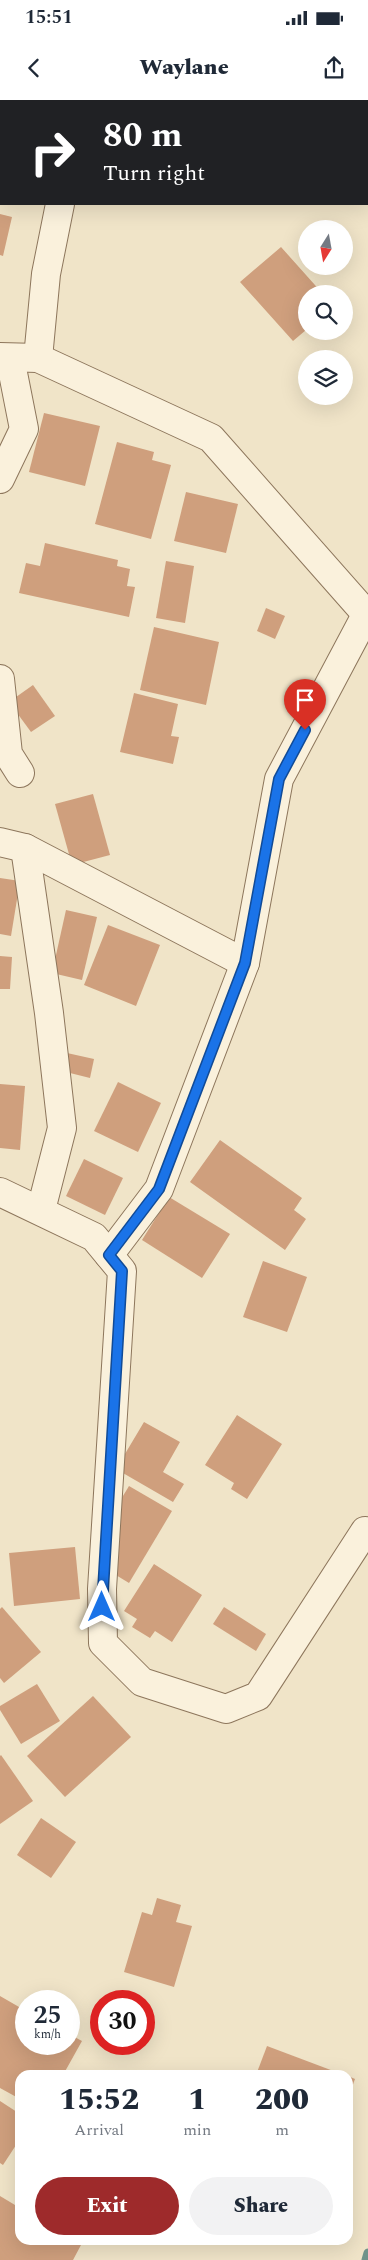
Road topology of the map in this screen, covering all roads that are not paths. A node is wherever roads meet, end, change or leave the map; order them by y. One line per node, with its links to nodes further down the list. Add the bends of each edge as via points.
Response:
1 (60, 205): 3 (street, via 46,274)
2 (5, 357): 3 (street); 4 (street, via 24,430)
3 (38, 358): 5 (street, via 211,438)
4 (0, 478)
5 (367, 615): 9 (street, via 279,779)
6 (0, 679): 7 (street, via 8,754)
7 (20, 773)
8 (13, 845): 9 (street); 11 (street, via 49,1013 62,1128)
9 (245, 963): 12 (street, via 159,1189)
10 (0, 1192): 11 (street)
11 (41, 1210): 12 (street, via 94,1237)
12 (109, 1255): 13 (street, via 122,1271 102,1589 103,1643 142,1682 226,1709 258,1696)
13 (365, 1531)

